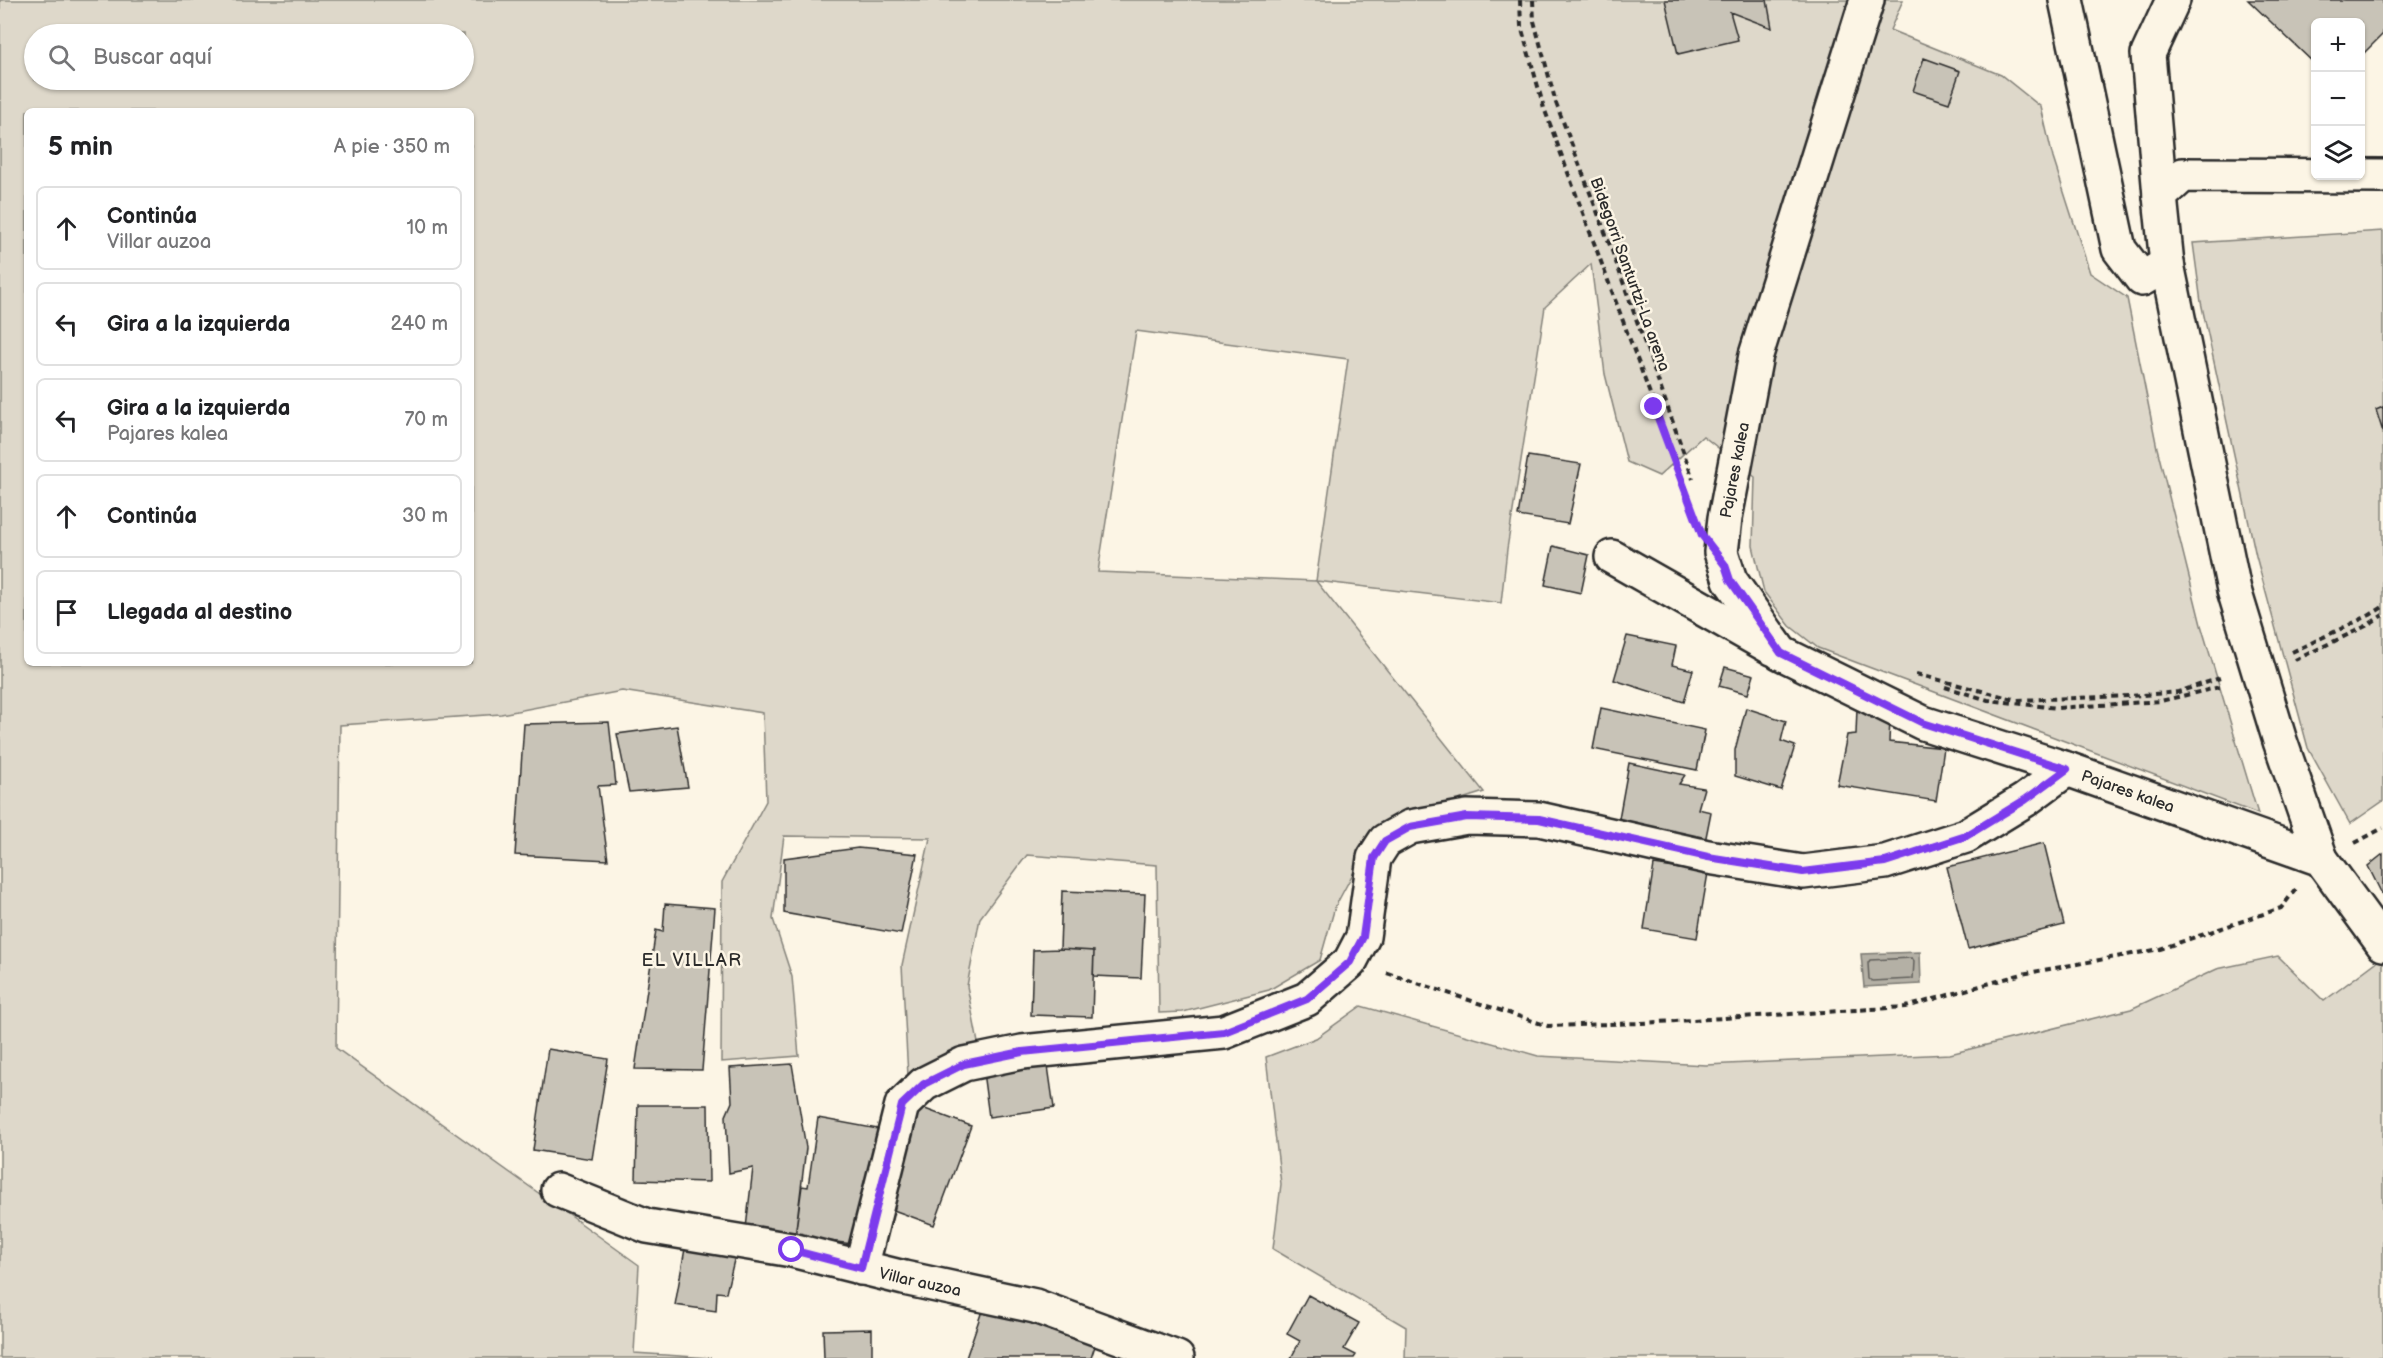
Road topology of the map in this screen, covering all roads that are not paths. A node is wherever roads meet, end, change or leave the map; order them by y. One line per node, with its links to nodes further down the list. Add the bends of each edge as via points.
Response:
1 (1867, 0): 8 (street, Pajares kalea, via 1756,354 1725,518 1721,552 1730,580)
2 (2066, 0): 6 (street, via 2119,249 2142,279)
3 (2173, 0): 5 (street, via 2148,54)
4 (2383, 176): 5 (street, via 2183,175)
5 (2160, 196): 6 (street)
6 (2167, 264): 10 (street, via 2234,590)
7 (1612, 557): 8 (street)
8 (1781, 653): 9 (street, Pajares kalea, via 1923,723)
9 (2067, 769): 10 (street, Pajares kalea); 13 (street, via 1966,836 1885,862 1803,872 1708,857 1539,819 1467,817 1410,827 1385,841 1374,858 1363,937 1350,962 1307,999 1224,1032 1022,1052 964,1064 924,1084 902,1105)
10 (2321, 859): 11 (street)
11 (2383, 944)
12 (558, 1190): 13 (street, Villar auzoa, via 647,1226 792,1250)
13 (861, 1268): 14 (street, Villar auzoa, via 1035,1306)
14 (1177, 1358)

